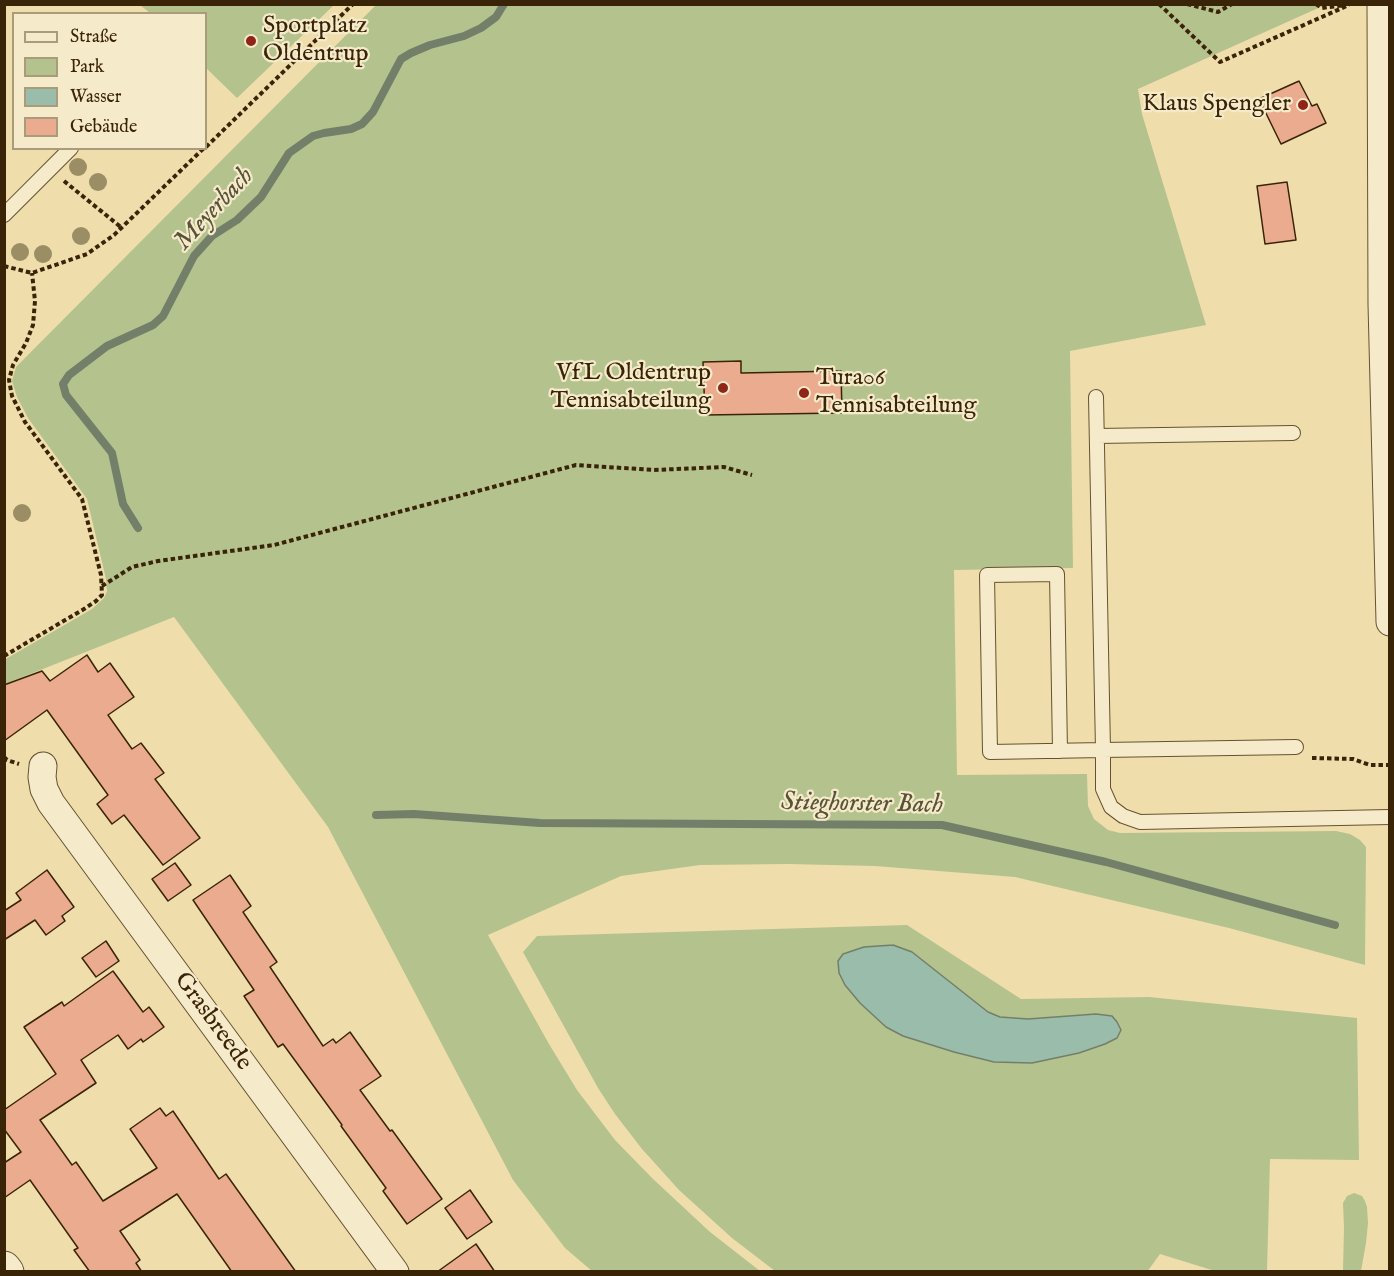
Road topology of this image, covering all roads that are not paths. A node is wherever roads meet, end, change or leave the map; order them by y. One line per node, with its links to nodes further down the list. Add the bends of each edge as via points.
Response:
1 (1381, 4): 7 (street, via 1382,316)
2 (69, 150): 3 (lane)
3 (4, 215)
4 (1096, 396): 6 (lane)
5 (1293, 433): 6 (lane)
6 (1097, 436): 9 (lane)
7 (1389, 622)
8 (1296, 747): 9 (lane)
9 (1103, 750): 10 (lane); 12 (lane, via 1103,789 1111,807 1140,822)
10 (1060, 751): 10 (lane, via 990,752 987,575 1057,574)
11 (43, 766): 13 (street, Grasbreede, via 44,789 51,803)
12 (1389, 817)
13 (395, 1272)

